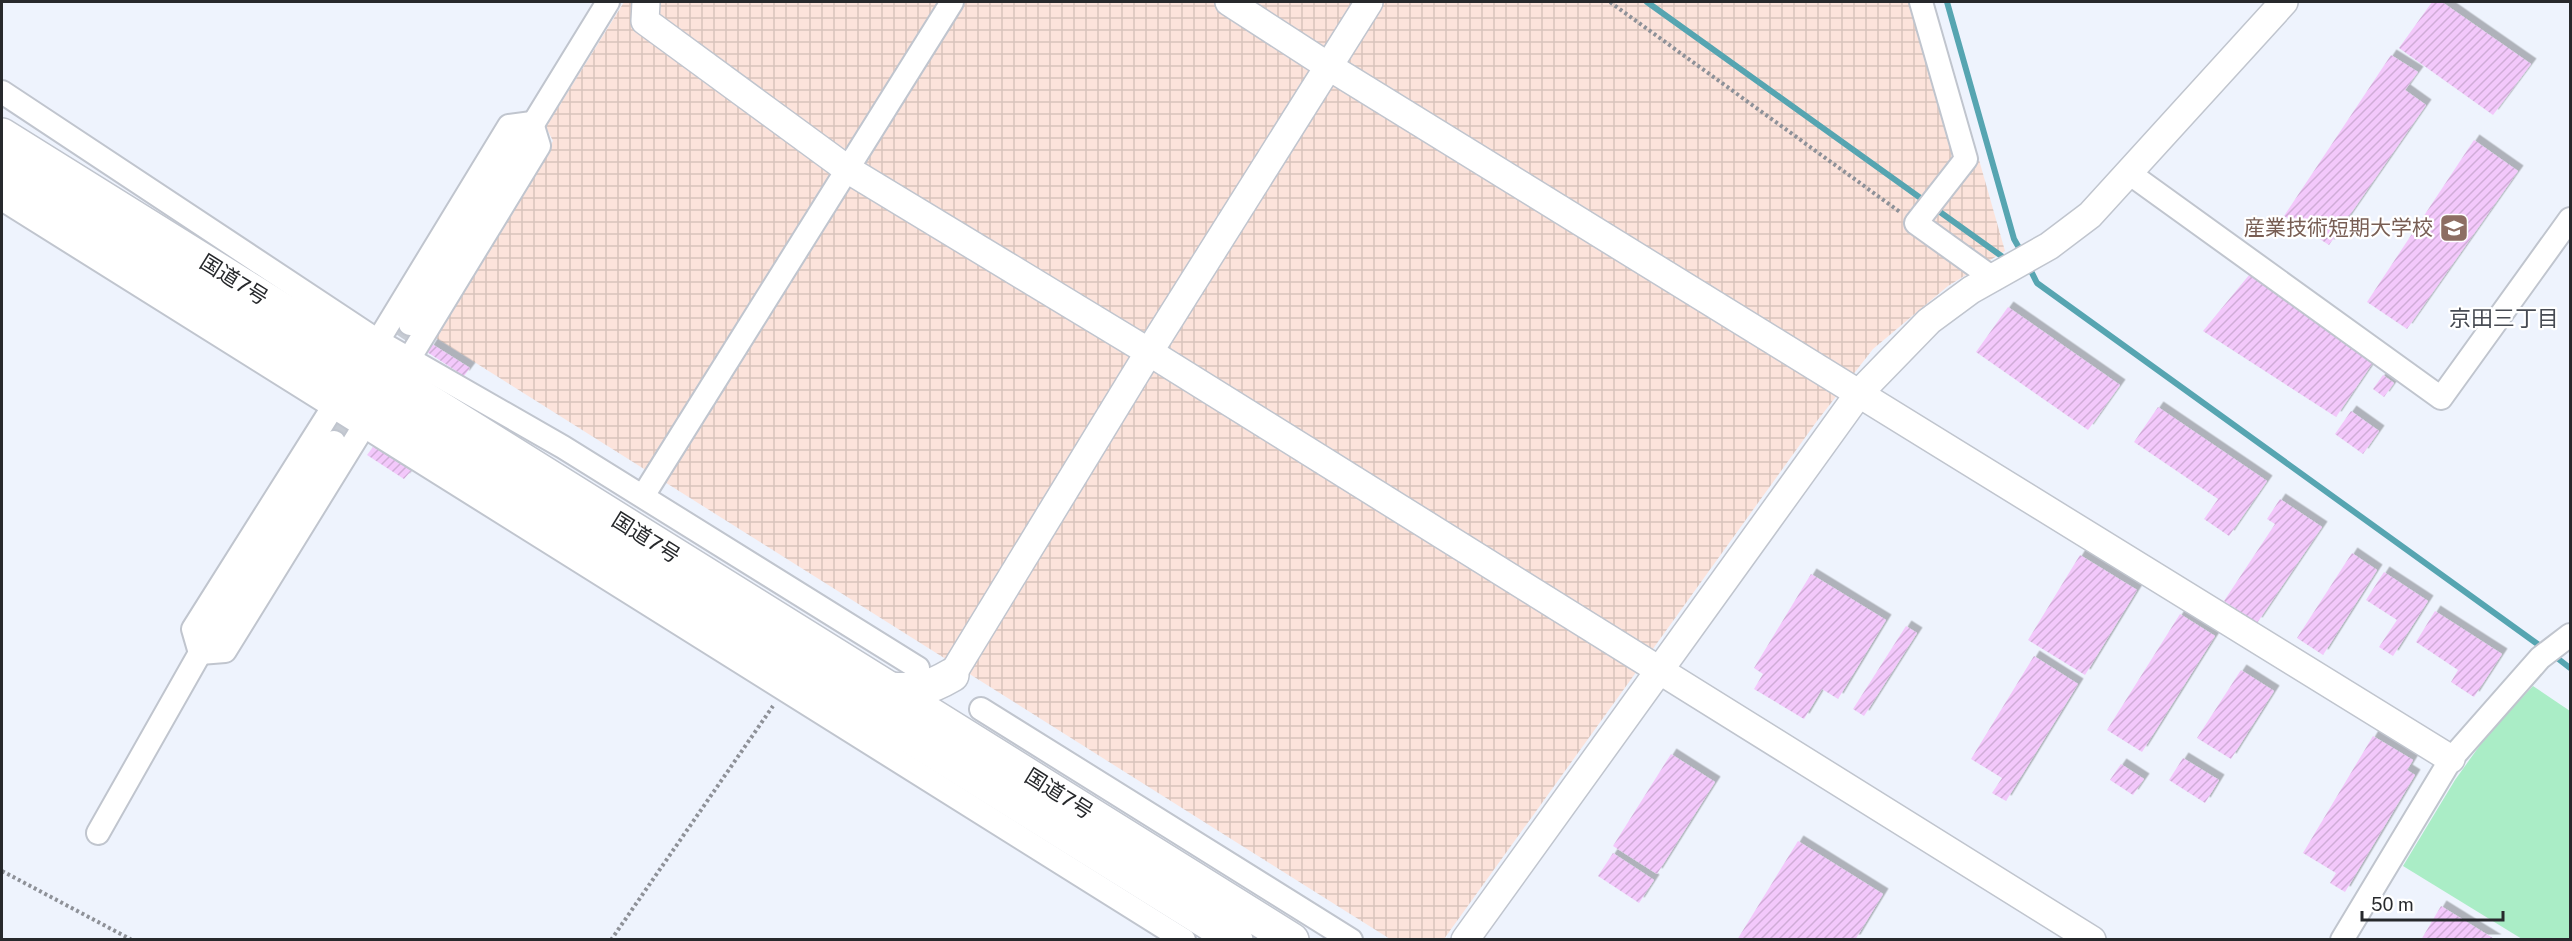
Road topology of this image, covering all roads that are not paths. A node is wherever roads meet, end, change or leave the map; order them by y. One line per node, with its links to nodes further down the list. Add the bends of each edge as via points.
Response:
1 (608, 2): 10 (street)
2 (646, 2): 12 (street, via 645,21)
3 (952, 2): 12 (street)
4 (1229, 2): 8 (street)
5 (1369, 2): 8 (street)
6 (1921, 2): 17 (street, via 1966,159 1916,223)
7 (2284, 2): 14 (street)
8 (1328, 66): 20 (street); 22 (street)
9 (2, 92): 19 (street)
10 (532, 123): 18 (street); 19 (street, via 509,126); 21 (street, via 539,146)
11 (2, 135): 32 (highway, 国道7号)
12 (848, 169): 20 (street); 26 (street)
13 (2, 170): 37 (highway, 国道7号)
14 (2129, 173): 16 (street, via 2441,398); 17 (street, via 2090,214 2049,246)
15 (2, 199): 23 (street)
16 (2571, 219)
17 (2000, 275): 22 (street, via 1971,290 1929,321)
18 (410, 324)
19 (378, 341): 21 (street)
20 (1149, 352): 30 (street); 31 (street)
21 (409, 359): 26 (street)
22 (1860, 392): 30 (street); 34 (street)
23 (333, 407): 24 (street); 28 (street, via 193,629)
24 (364, 426): 28 (street, via 225,651); 36 (street)
25 (334, 442): 28 (street)
26 (643, 496): 29 (street)
27 (2556, 646): 34 (street)
28 (200, 653): 35 (street)
29 (918, 668)
30 (1661, 671): 40 (street); 41 (street)
31 (952, 675): 32 (highway, via 931,687 912,691); 33 (highway, via 946,699 951,715)
32 (889, 689): 33 (highway, 国道7号)
33 (974, 722): 38 (highway, 国道7号); 39 (street)
34 (2451, 759): 42 (street)
35 (98, 833)
36 (1185, 939)
37 (1236, 939)
38 (1292, 939)
39 (1351, 939)
40 (1465, 939)
41 (2092, 939)
42 (2342, 939)

